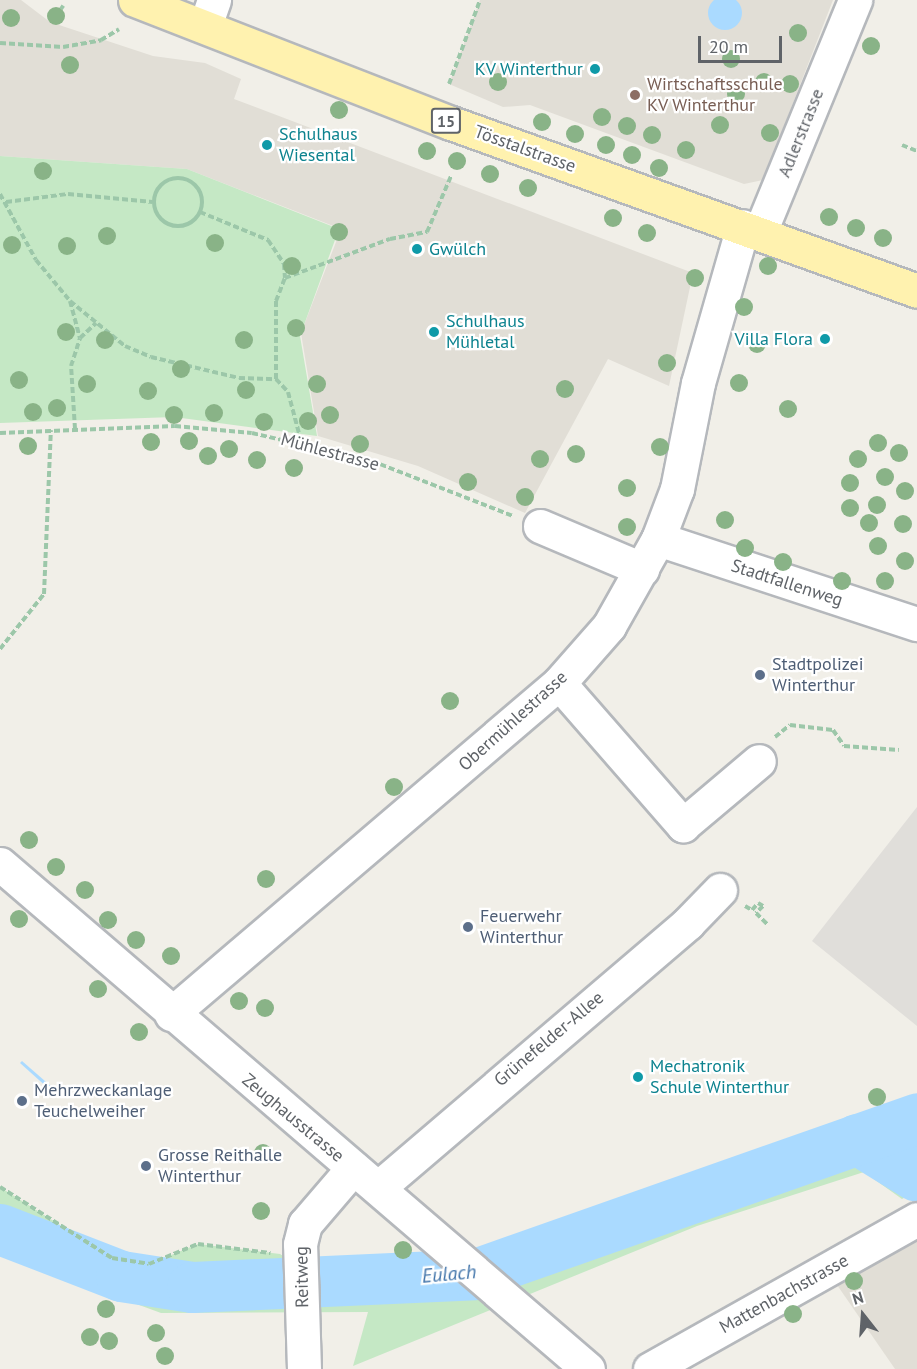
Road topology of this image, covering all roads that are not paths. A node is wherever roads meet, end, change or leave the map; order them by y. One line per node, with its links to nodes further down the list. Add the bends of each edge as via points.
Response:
1 (135, 0): 3 (main road, Tösstalstrasse / 15)
2 (855, 0): 4 (street, Adlerstrasse)
3 (209, 13): 4 (main road, Tösstalstrasse / 15, via 451,123)
4 (752, 229): 5 (main road, Tösstalstrasse / 15); 7 (street, Obermühlestrasse, via 698,382 677,489)
5 (917, 291)
6 (540, 526): 8 (street)
7 (658, 539): 8 (street, Obermühlestrasse); 9 (street, Stadtfallenweg)
8 (642, 568): 10 (street, Obermühlestrasse, via 609,626)
9 (917, 624)
10 (559, 684): 11 (street, via 683,825); 14 (street, Obermühlestrasse)
11 (759, 761)
12 (0, 864): 14 (street, Zeughausstrasse)
13 (720, 890): 16 (street, Grünefelder-Allee, via 688,923)
14 (171, 1014): 15 (street, Zeughausstrasse)
15 (352, 1168): 16 (street, Zeughausstrasse); 18 (street, Reitweg, via 305,1224 300,1267)
16 (378, 1188): 19 (street, Zeughausstrasse)
17 (917, 1219): 20 (street, Mattenbachstrasse)
18 (303, 1369)
19 (588, 1369)
20 (650, 1369)

